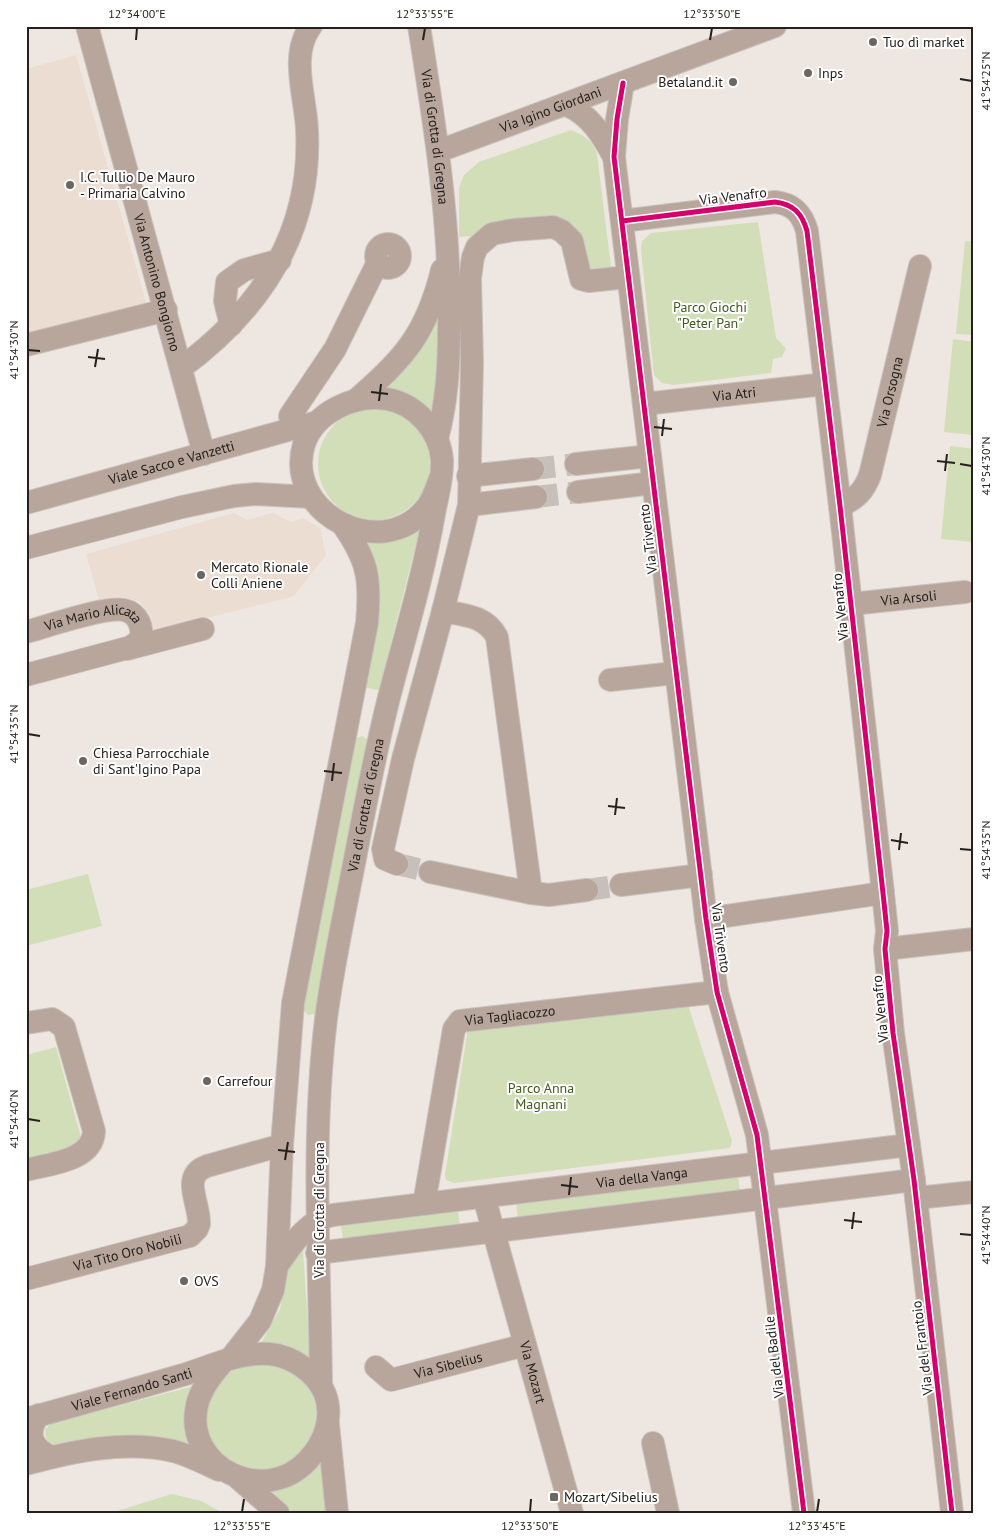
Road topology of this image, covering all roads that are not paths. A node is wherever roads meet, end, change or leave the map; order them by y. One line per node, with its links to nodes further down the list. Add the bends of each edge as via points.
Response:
1 (87, 26): 16 (street, Via Antonino Bongiorno)
2 (311, 26): 12 (street, via 304,40 300,68 307,129 306,181 296,220)
3 (419, 26): 8 (street, Via di Grotta di Gregna)
4 (775, 26): 5 (street, Via Igino Giordani)
5 (726, 35): 6 (street, Via Igino Giordani)
6 (623, 83): 7 (street, Via Igino Giordani); 9 (street, Via Trivento)
7 (567, 104): 8 (street, Via Igino Giordani); 9 (street, Via Trivento, via 596,126)
8 (439, 151): 11 (street, Via di Grotta di Gregna)
9 (614, 157): 10 (street, Via Trivento)
10 (622, 221): 15 (street, Via Trivento); 20 (street, Via Venafro, via 775,202 794,208 807,231)
11 (447, 249): 21 (street, Via di Grotta di Gregna, via 433,302 418,336 393,367); 25 (street, Via di Grotta di Gregna, via 450,283 448,384)
12 (280, 260): 17 (street, via 264,287); 17 (street, via 244,270 227,282 225,301)
13 (378, 262): 24 (street, via 336,349 290,416)
14 (920, 266): 36 (street, Via Orsogna, via 870,475 857,498)
15 (628, 277): 22 (street, Via Trivento); 30 (street, via 589,282 581,279 572,241 562,231 553,228 502,232 483,240 477,248 470,278 472,362)
16 (166, 310): 18 (street); 19 (street, Via Antonino Bongiorno)
17 (231, 325): 19 (street)
18 (26, 345)
19 (181, 368): 26 (street, Via Antonino Bongiorno)
20 (825, 384): 22 (street, Via Atri); 36 (street, Via Venafro)
21 (355, 401): 23 (street, Via di Grotta di Gregna, via 328,412); 25 (street, Via di Grotta di Gregna, via 379,398 403,404 423,419)
22 (644, 404): 27 (street, Via Trivento)
23 (317, 422): 24 (street, Viale Sacco e Vanzetti); 32 (street, Via di Grotta di Gregna, via 308,436 302,456 305,481)
24 (293, 429): 26 (street, Viale Sacco e Vanzetti)
25 (437, 439): 29 (street, Via di Grotta di Gregna, via 442,458)
26 (204, 454): 34 (street, Viale Sacco e Vanzetti)
27 (650, 456): 31 (street, Via Trivento); 31 (street, Via Trivento, via 583,463 585,491)
28 (533, 469): 30 (street)
29 (441, 476): 37 (street, Via di Grotta di Gregna, via 425,510 406,525 367,532); 49 (street, Via di Grotta di Gregna, via 427,551)
30 (468, 476): 35 (street)
31 (653, 483): 45 (street, Via Trivento)
32 (311, 496): 37 (street, Via di Grotta di Gregna, via 324,512); 38 (street, via 234,496)
33 (536, 497): 35 (street)
34 (26, 503)
35 (468, 505): 41 (street)
36 (840, 506): 40 (street, Via Venafro)
37 (343, 524): 48 (street, Via di Grotta di Gregna, via 366,564 368,584 367,623)
38 (26, 548)
39 (965, 592): 40 (street, Via Arsoli)
40 (851, 604): 57 (street, Via Venafro)
41 (443, 611): 51 (street); 58 (street, via 481,619 497,637)
42 (203, 629): 44 (street)
43 (26, 632): 44 (street, Via Mario Alicata, via 107,611 123,610 137,618 141,630 140,640)
44 (125, 649): 46 (street, Via Mario Alicata)
45 (675, 673): 47 (street); 54 (street, Via Trivento)
46 (26, 675)
47 (610, 680)
48 (349, 718): 49 (street, Via di Grotta di Gregna); 64 (street, Via di Grotta di Gregna, via 296,981)
49 (382, 725): 50 (street, Via di Grotta di Gregna)
50 (377, 752): 51 (street); 65 (street, Via di Grotta di Gregna)
51 (403, 759): 52 (street)
52 (390, 860)
53 (430, 872): 58 (street)
54 (701, 875): 55 (street); 59 (street, Via Trivento)
55 (621, 885)
56 (588, 890): 58 (street)
57 (883, 893): 59 (street); 61 (street, Via Venafro)
58 (531, 894)
59 (706, 919): 62 (street, Via Trivento)
60 (974, 939): 61 (street)
61 (885, 949): 68 (street, Via Venafro)
62 (717, 992): 66 (street, Via Trivento); 75 (street, Via Tagliacozzo, via 460,1021 454,1029)
63 (26, 1023): 70 (street, via 52,1019 64,1027 94,1135 89,1148 81,1154)
64 (291, 1029): 65 (street); 67 (street, Via di Grotta di Gregna)
65 (325, 1034): 76 (street, Via di Grotta di Gregna)
66 (730, 1038): 69 (street, Via del Badile, via 755,1123)
67 (282, 1145): 79 (street, Via di Grotta di Gregna); 80 (street, Via Tito Oro Nobili, via 197,1171 192,1188 199,1224 190,1236)
68 (909, 1145): 69 (street, Via della Vanga); 71 (street, Via Venafro)
69 (761, 1162): 73 (street, Via della Vanga); 74 (street, Via del Badile)
70 (26, 1170)
71 (915, 1189): 72 (street); 74 (street); 96 (street, Via del Frantoio)
72 (974, 1192)
73 (484, 1198): 75 (street, Via della Vanga); 77 (street, Via Mozart)
74 (766, 1198): 77 (street); 95 (street, Via del Badile)
75 (424, 1204): 76 (street, Via della Vanga, via 333,1215)
76 (316, 1222): 78 (street, Via di Grotta di Gregna); 79 (street, Via della Vanga, via 301,1235)
77 (493, 1233): 78 (street); 81 (street, Via Mozart)
78 (318, 1253): 84 (street, Via di Grotta di Gregna)
79 (277, 1266): 82 (street, Via di Grotta di Gregna, via 264,1314)
80 (26, 1279)
81 (525, 1345): 83 (street, Via Sibelius, via 390,1380); 93 (street, Via Mozart)
82 (227, 1359): 84 (street, via 262,1354 286,1358 306,1370); 85 (street, Viale Fernando Santi, via 180,1376); 90 (street, via 209,1378 201,1394 196,1426 208,1454)
83 (376, 1367)
84 (321, 1386): 86 (street, via 327,1402)
85 (32, 1417): 88 (street, Viale Fernando Santi, via 31,1438 39,1451)
86 (328, 1422): 90 (street, via 313,1454 295,1471 270,1480 256,1481); 92 (street)
87 (653, 1443): 94 (street)
88 (52, 1457): 89 (street); 90 (street, via 102,1448 142,1446 184,1455)
89 (26, 1464)
90 (234, 1476): 91 (street)
91 (278, 1513)
92 (337, 1513)
93 (572, 1513)
94 (668, 1513)
95 (804, 1513)
96 (952, 1513)

